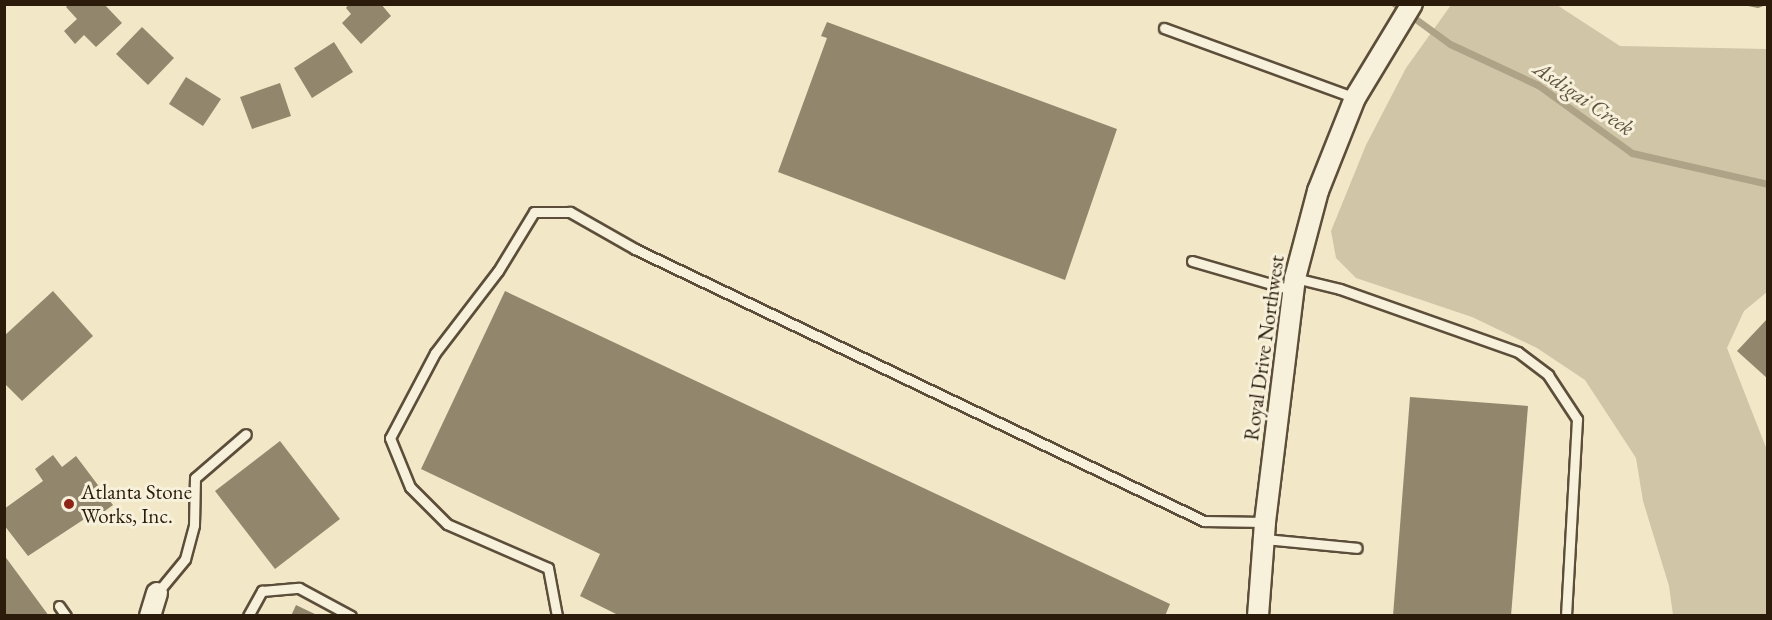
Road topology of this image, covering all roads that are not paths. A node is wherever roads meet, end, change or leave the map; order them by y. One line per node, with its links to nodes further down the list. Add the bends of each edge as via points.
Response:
1 (1412, 4): 3 (street, Royal Drive Northwest)
2 (1164, 28): 3 (lane)
3 (1355, 98): 5 (street, Royal Drive Northwest, via 1318,191)
4 (1192, 261): 5 (lane)
5 (1293, 284): 7 (street, Royal Drive Northwest); 17 (lane, via 1340,289 1518,352 1548,375 1577,418)
6 (246, 434): 9 (lane, via 195,478 194,525 185,559)
7 (1264, 530): 8 (lane); 15 (lane, via 1204,521 635,249 570,212 534,212 498,271 435,353 390,438 410,487 447,524 548,568); 16 (street, Royal Drive Northwest)
8 (1357, 548)
9 (157, 593): 12 (street)
10 (59, 606): 11 (lane)
11 (66, 615)
12 (150, 615)
13 (248, 615): 14 (lane, via 262,591 299,588)
14 (351, 615)
15 (557, 615)
16 (1258, 615)
17 (1566, 615)

